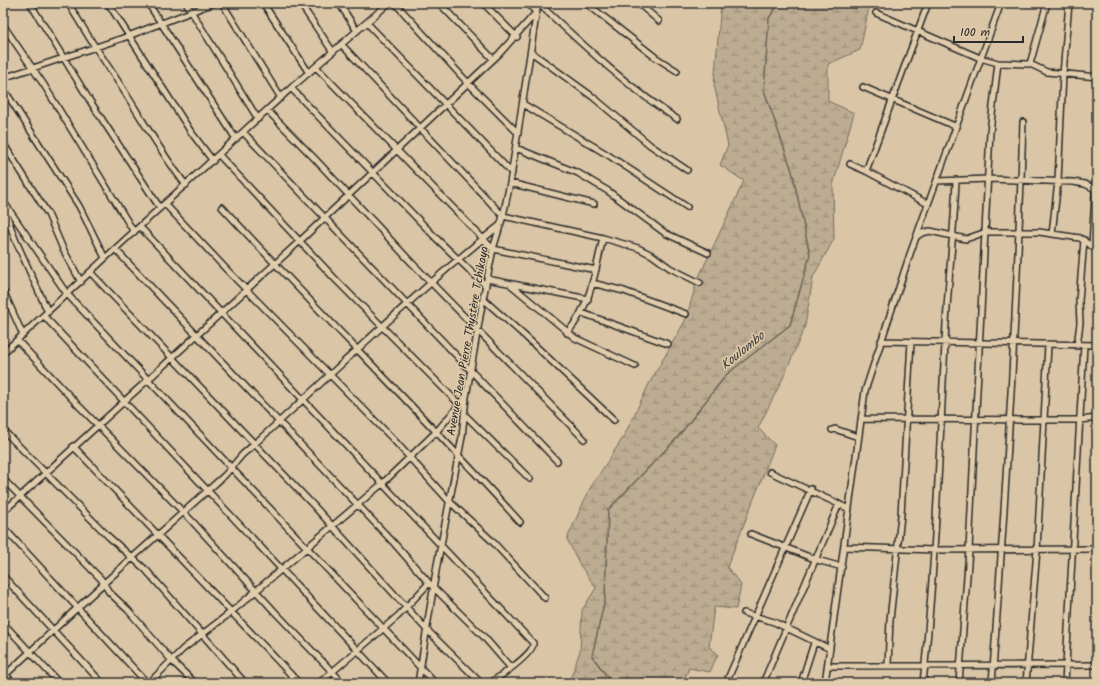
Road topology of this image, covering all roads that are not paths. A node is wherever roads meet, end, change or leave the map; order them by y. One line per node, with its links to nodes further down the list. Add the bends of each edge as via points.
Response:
1 (30, 3): 38 (street)
2 (68, 3): 35 (street)
3 (108, 3): 32 (street)
4 (148, 3): 27 (street)
5 (186, 3): 23 (street)
6 (214, 3): 23 (street)
7 (222, 3): 54 (street)
8 (263, 3): 46 (street)
9 (300, 3): 36 (street)
10 (339, 3): 31 (street)
11 (395, 3): 50 (street)
12 (439, 3): 40 (street)
13 (483, 3): 33 (street)
14 (528, 3): 24 (street)
15 (538, 3): 24 (street, Avenue Jean Pierre Thystère Tchikaya); 60 (street, via 610,68)
16 (586, 3): 45 (street)
17 (638, 3): 26 (street)
18 (928, 3): 30 (street)
19 (1001, 3): 39 (street)
20 (1047, 3): 42 (street)
21 (1069, 3): 47 (street)
22 (387, 4): 28 (street)
23 (192, 11): 27 (street); 59 (street)
24 (535, 13): 33 (street); 37 (street, Avenue Jean Pierre Thystère Tchikaya)
25 (876, 13): 30 (street)
26 (660, 21)
27 (160, 23): 32 (street); 66 (street)
28 (366, 24): 31 (street); 57 (street)
29 (3, 25): 44 (street)
30 (917, 30): 39 (street); 55 (street)
31 (357, 32): 34 (street)
32 (128, 35): 35 (street); 71 (street, via 191,132)
33 (517, 37): 40 (street)
34 (342, 45): 36 (street); 62 (street)
35 (94, 47): 38 (street); 84 (street, via 168,163)
36 (333, 52): 43 (street)
37 (531, 52): 56 (street, Avenue Jean Pierre Thystère Tchikaya); 74 (street, via 593,97 650,145)
38 (64, 58): 44 (street); 93 (street)
39 (980, 58): 41 (street); 63 (street)
40 (493, 59): 50 (street)
41 (998, 63): 42 (street); 79 (street, via 990,132)
42 (1030, 64): 47 (street, via 1047,72)
43 (316, 66): 46 (street); 69 (street)
44 (33, 68): 49 (street); 100 (street)
45 (677, 71)
46 (309, 73): 53 (street)
47 (1063, 74): 48 (street); 82 (street)
48 (1097, 77)
49 (3, 78)
50 (468, 83): 57 (street); 65 (street)
51 (863, 87): 55 (street)
52 (3, 88): 114 (street, via 79,206)
53 (291, 88): 54 (street); 76 (street)
54 (281, 98): 58 (street)
55 (893, 101): 63 (street); 75 (street)
56 (523, 104): 65 (street, Avenue Jean Pierre Thystère Tchikaya); 92 (street, via 608,155)
57 (445, 105): 62 (street); 77 (street)
58 (267, 110): 59 (street); 86 (street)
59 (258, 118): 64 (street)
60 (677, 119)
61 (1023, 122): 81 (street)
62 (421, 127): 69 (street); 95 (street)
63 (957, 127): 80 (street)
64 (243, 132): 66 (street); 96 (street)
65 (518, 133): 68 (street, Avenue Jean Pierre Thystère Tchikaya)
66 (236, 140): 70 (street)
67 (3, 143): 120 (street, via 41,201)
68 (516, 148): 77 (street, Avenue Jean Pierre Thystère Tchikaya); 113 (street, via 578,173 665,232)
69 (397, 150): 76 (street); 106 (street)
70 (219, 155): 71 (street); 107 (street)
71 (213, 161): 84 (street)
72 (1097, 162): 85 (street)
73 (850, 164): 75 (street)
74 (688, 170)
75 (866, 171): 90 (street)
76 (373, 172): 86 (street); 115 (street)
77 (512, 173): 83 (street, Avenue Jean Pierre Thystère Tchikaya)
78 (956, 180): 79 (street); 80 (street); 105 (street)
79 (988, 180): 81 (street); 101 (street)
80 (937, 181): 90 (street)
81 (1021, 181): 82 (street); 99 (street)
82 (1058, 181): 85 (street, via 1085,184); 102 (street)
83 (510, 183): 89 (street); 95 (street, Avenue Jean Pierre Thystère Tchikaya)
84 (186, 185): 88 (street)
85 (1096, 190): 109 (street)
86 (348, 195): 96 (street); 123 (street)
87 (3, 201): 128 (street)
88 (165, 204): 93 (street); 126 (street)
89 (594, 204)
90 (928, 204): 104 (street)
91 (3, 205): 134 (street)
92 (687, 207)
93 (160, 208): 98 (street)
94 (222, 208): 116 (street)
95 (503, 216): 97 (street, Avenue Jean Pierre Thystère Tchikaya); 103 (street)
96 (325, 218): 107 (street); 131 (street)
97 (501, 225): 106 (street); 111 (street, Avenue Jean Pierre Thystère Tchikaya)
98 (140, 227): 100 (street); 132 (street)
99 (1020, 231): 101 (street); 102 (street); 146 (street)
100 (134, 232): 110 (street)
101 (986, 232): 105 (street, via 966,239); 145 (street)
102 (1052, 234): 108 (street)
103 (603, 238): 117 (street); 122 (street, via 644,251)
104 (916, 238): 105 (street, via 930,231); 142 (street)
105 (953, 238): 144 (street)
106 (482, 239): 111 (street); 115 (street)
107 (301, 240): 116 (street); 136 (street)
108 (1084, 240): 109 (street); 150 (street)
109 (1092, 245): 112 (street)
110 (115, 249): 114 (street); 140 (street)
111 (493, 249): 117 (street); 119 (street, Avenue Jean Pierre Thystère Tchikaya)
112 (1097, 250)
113 (708, 253)
114 (105, 258): 118 (street)
115 (458, 260): 123 (street); 125 (street)
116 (275, 265): 126 (street); 152 (street)
117 (596, 270): 121 (street)
118 (90, 272): 120 (street); 154 (street)
119 (487, 279): 124 (street); 125 (street, Avenue Jean Pierre Thystère Tchikaya)
120 (81, 282): 128 (street)
121 (592, 283): 130 (street); 135 (street, via 624,291)
122 (700, 283)
123 (432, 284): 131 (street); 137 (street)
124 (511, 285): 130 (street); 138 (street)
125 (486, 286): 129 (street, Avenue Jean Pierre Thystère Tchikaya)
126 (247, 288): 132 (street); 157 (street)
127 (3, 290): 139 (street)
128 (67, 294): 134 (street); 158 (street)
129 (483, 299): 137 (street, Avenue Jean Pierre Thystère Tchikaya); 168 (street)
130 (588, 299): 133 (street)
131 (408, 306): 136 (street); 156 (street)
132 (220, 313): 140 (street); 160 (street)
133 (582, 313): 138 (street); 147 (street)
134 (46, 314): 139 (street); 161 (street)
135 (686, 314)
136 (382, 327): 152 (street); 162 (street)
137 (477, 331): 156 (street, Avenue Jean Pierre Thystère Tchikaya); 179 (street)
138 (567, 333): 155 (street)
139 (23, 335): 141 (street)
140 (197, 335): 154 (street); 173 (street)
141 (17, 340): 153 (street); 174 (street)
142 (881, 341): 143 (street); 165 (street, via 865,390)
143 (911, 342): 144 (street); 169 (street)
144 (945, 342): 145 (street); 170 (street)
145 (978, 343): 146 (street); 171 (street)
146 (1013, 343): 148 (street); 166 (street)
147 (668, 344)
148 (1048, 345): 150 (street); 167 (street)
149 (1097, 345): 151 (street)
150 (1077, 346): 151 (street)
151 (1084, 346): 172 (street)
152 (358, 350): 157 (street); 177 (street)
153 (3, 353)
154 (171, 358): 158 (street); 180 (street)
155 (635, 366)
156 (471, 372): 159 (street, Avenue Jean Pierre Thystère Tchikaya); 184 (street)
157 (331, 375): 160 (street); 183 (street)
158 (147, 380): 161 (street); 185 (street)
159 (466, 397): 162 (street); 163 (street, Avenue Jean Pierre Thystère Tchikaya)
160 (304, 400): 173 (street); 190 (street)
161 (123, 401): 174 (street); 191 (street)
162 (460, 405): 177 (street)
163 (464, 414): 182 (street, Avenue Jean Pierre Thystère Tchikaya); 189 (street)
164 (1097, 418): 172 (street)
165 (861, 419): 169 (street); 178 (street)
166 (1009, 419): 167 (street); 171 (street); 213 (street)
167 (1044, 419): 172 (street); 214 (street)
168 (614, 420)
169 (908, 420): 170 (street); 209 (street)
170 (942, 420): 171 (street); 211 (street)
171 (975, 420): 212 (street)
172 (1080, 420): 215 (street)
173 (279, 422): 180 (street); 195 (street)
174 (98, 424): 181 (street); 198 (street)
175 (3, 430): 187 (street)
176 (832, 430): 178 (street)
177 (437, 431): 182 (street); 183 (street)
178 (858, 437): 197 (street)
179 (584, 439)
180 (255, 444): 185 (street); 201 (street)
181 (73, 446): 187 (street); 203 (street)
182 (458, 454): 194 (street, Avenue Jean Pierre Thystère Tchikaya); 200 (street)
183 (410, 457): 190 (street); 194 (street)
184 (557, 461)
185 (232, 467): 191 (street); 207 (street)
186 (770, 472): 192 (street)
187 (44, 473): 193 (street); 216 (street)
188 (3, 479): 193 (street)
189 (530, 479)
190 (383, 483): 195 (street); 205 (street)
191 (206, 490): 198 (street); 219 (street)
192 (811, 490): 196 (street); 208 (street)
193 (19, 496): 199 (street); 221 (street)
194 (449, 501): 205 (street, Avenue Jean Pierre Thystère Tchikaya); 224 (street, via 491,540)
195 (357, 504): 201 (street); 222 (street)
196 (840, 504): 197 (street); 217 (street)
197 (849, 509): 206 (street)
198 (183, 511): 203 (street); 223 (street)
199 (3, 512)
200 (520, 522)
201 (333, 526): 207 (street); 225 (street)
202 (3, 527): 226 (street)
203 (158, 534): 216 (street); 227 (street)
204 (751, 534): 208 (street)
205 (441, 543): 222 (street, Avenue Jean Pierre Thystère Tchikaya); 250 (street, via 534,643 531,651)
206 (844, 547): 209 (street); 218 (street)
207 (307, 548): 219 (street); 231 (street)
208 (786, 548): 217 (street); 229 (street)
209 (897, 549): 211 (street); 241 (street)
210 (1097, 549): 215 (street)
211 (934, 550): 212 (street); 242 (street)
212 (969, 550): 213 (street); 245 (street)
213 (1002, 550): 214 (street); 246 (street)
214 (1037, 550): 215 (street); 247 (street)
215 (1073, 550): 248 (street)
216 (133, 557): 221 (street); 235 (street)
217 (817, 560): 218 (street); 232 (street)
218 (842, 567): 237 (street)
219 (282, 568): 223 (street); 238 (street)
220 (3, 576): 233 (street)
221 (103, 584): 226 (street); 240 (street)
222 (431, 585): 225 (street); 234 (street, Avenue Jean Pierre Thystère Tchikaya); 250 (street, via 484,637)
223 (255, 591): 227 (street); 251 (street)
224 (546, 598)
225 (407, 606): 231 (street); 234 (street)
226 (79, 607): 233 (street); 256 (street)
227 (230, 612): 235 (street); 259 (street)
228 (744, 613): 229 (street)
229 (755, 616): 232 (street); 267 (street)
230 (3, 623): 239 (street)
231 (383, 629): 238 (street); 249 (street)
232 (788, 629): 236 (street); 268 (street)
233 (55, 630): 239 (street); 255 (street)
234 (427, 630): 249 (street, Avenue Jean Pierre Thystère Tchikaya); 265 (street)
235 (202, 635): 240 (street, via 183,649); 258 (street)
236 (814, 642): 237 (street); 269 (street)
237 (830, 649): 244 (street)
238 (357, 650): 251 (street); 262 (street)
239 (30, 652): 252 (street); 254 (street)
240 (172, 662): 256 (street); 257 (street)
241 (888, 665): 242 (street); 244 (street)
242 (925, 665): 245 (street); 271 (street)
243 (1097, 665): 248 (street)
244 (828, 666): 270 (street)
245 (961, 666): 246 (street); 272 (street)
246 (993, 666): 247 (street); 273 (street)
247 (1029, 666): 248 (street); 274 (street)
248 (1066, 666): 275 (street)
249 (420, 667): 263 (street, Avenue Jean Pierre Thystère Tchikaya); 264 (street)
250 (511, 668): 266 (street)
251 (332, 672): 260 (street); 261 (street)
252 (4, 675): 253 (street)
253 (13, 683)
254 (59, 683)
255 (102, 683)
256 (148, 683)
257 (195, 683)
258 (245, 683)
259 (298, 683)
260 (319, 683)
261 (343, 683)
262 (388, 683)
263 (418, 683)
264 (435, 683)
265 (481, 683)
266 (490, 683)
267 (726, 683)
268 (763, 683)
269 (801, 683)
270 (825, 683)
271 (924, 683)
272 (959, 683)
273 (992, 683)
274 (1026, 683)
275 (1065, 683)

